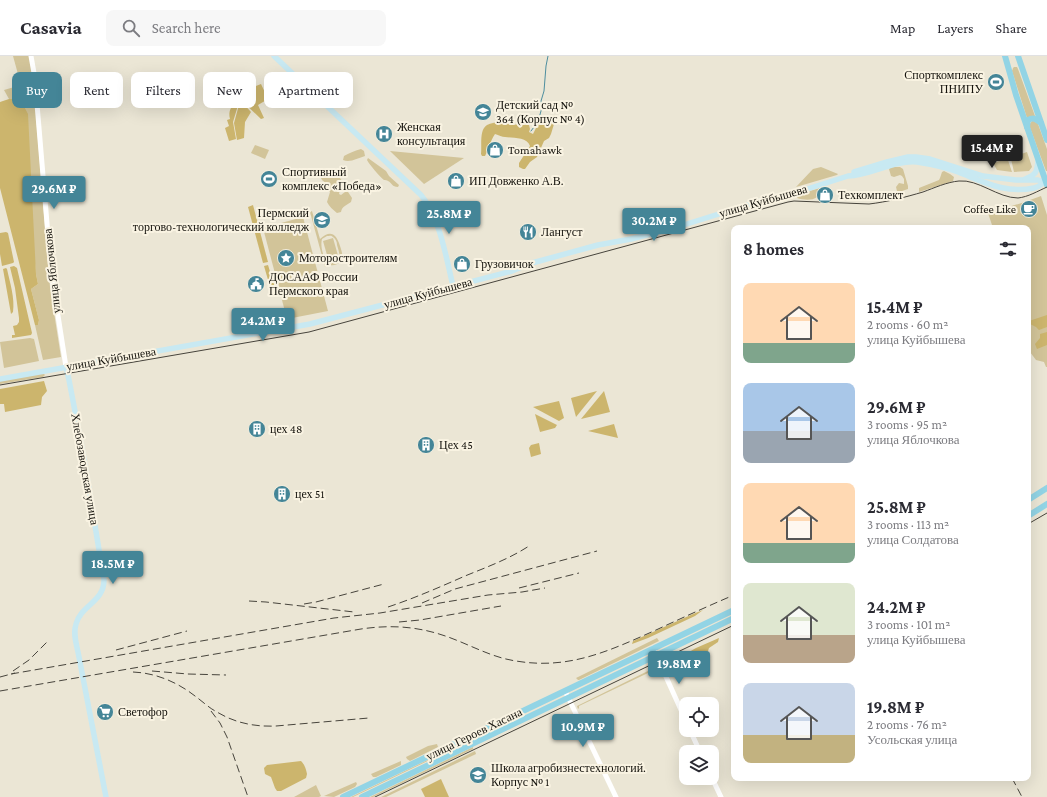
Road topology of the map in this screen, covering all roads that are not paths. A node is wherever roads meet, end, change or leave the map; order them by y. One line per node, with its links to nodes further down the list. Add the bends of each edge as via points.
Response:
1 (31, 56): 15 (street, улица Яблочкова, via 50,271)
2 (274, 56): 14 (main road, via 421,195 436,221)
3 (1005, 56): 6 (main road)
4 (1018, 56): 5 (main road)
5 (1022, 68): 6 (main road, via 1014,65); 7 (main road)
6 (1009, 72): 8 (main road)
7 (1041, 123): 8 (main road, via 1031,118 1028,120); 9 (main road)
8 (1027, 128): 10 (main road)
9 (1047, 140)
10 (1038, 160): 12 (main road, via 1035,174); 13 (main road)
11 (848, 176): 12 (main road, улица Куйбышева, via 887,162 916,157 983,176); 13 (main road, улица Куйбышева, via 915,162 958,172 986,184 1007,189 1034,188); 14 (main road, улица Куйбышева, via 674,228 598,245)
12 (1023, 180): 13 (main road, улица Куйбышева)
13 (1046, 182)
14 (454, 286): 15 (main road, улица Куйбышева, via 310,324)
15 (66, 367): 16 (main road, улица Куйбышева); 30 (main road, Хлебозаводская улица, via 104,580 102,592 79,617 75,632)
16 (0, 379)
17 (1047, 488): 18 (main road)
18 (1039, 492): 19 (main road); 20 (main road)
19 (1031, 498)
20 (1047, 504): 21 (main road)
21 (1031, 514)
22 (731, 611): 24 (main road, улица Героев Хасана)
23 (731, 619): 25 (main road, улица Героев Хасана)
24 (653, 648): 25 (street); 26 (main road, улица Героев Хасана)
25 (657, 656): 27 (main road, улица Героев Хасана); 28 (street)
26 (565, 690): 27 (street); 31 (main road, улица Героев Хасана)
27 (569, 698): 32 (main road, улица Героев Хасана); 33 (street)
28 (679, 705)
29 (715, 785): 34 (street)
30 (106, 797)
31 (343, 797)
32 (362, 797)
33 (616, 797)
34 (721, 797)

